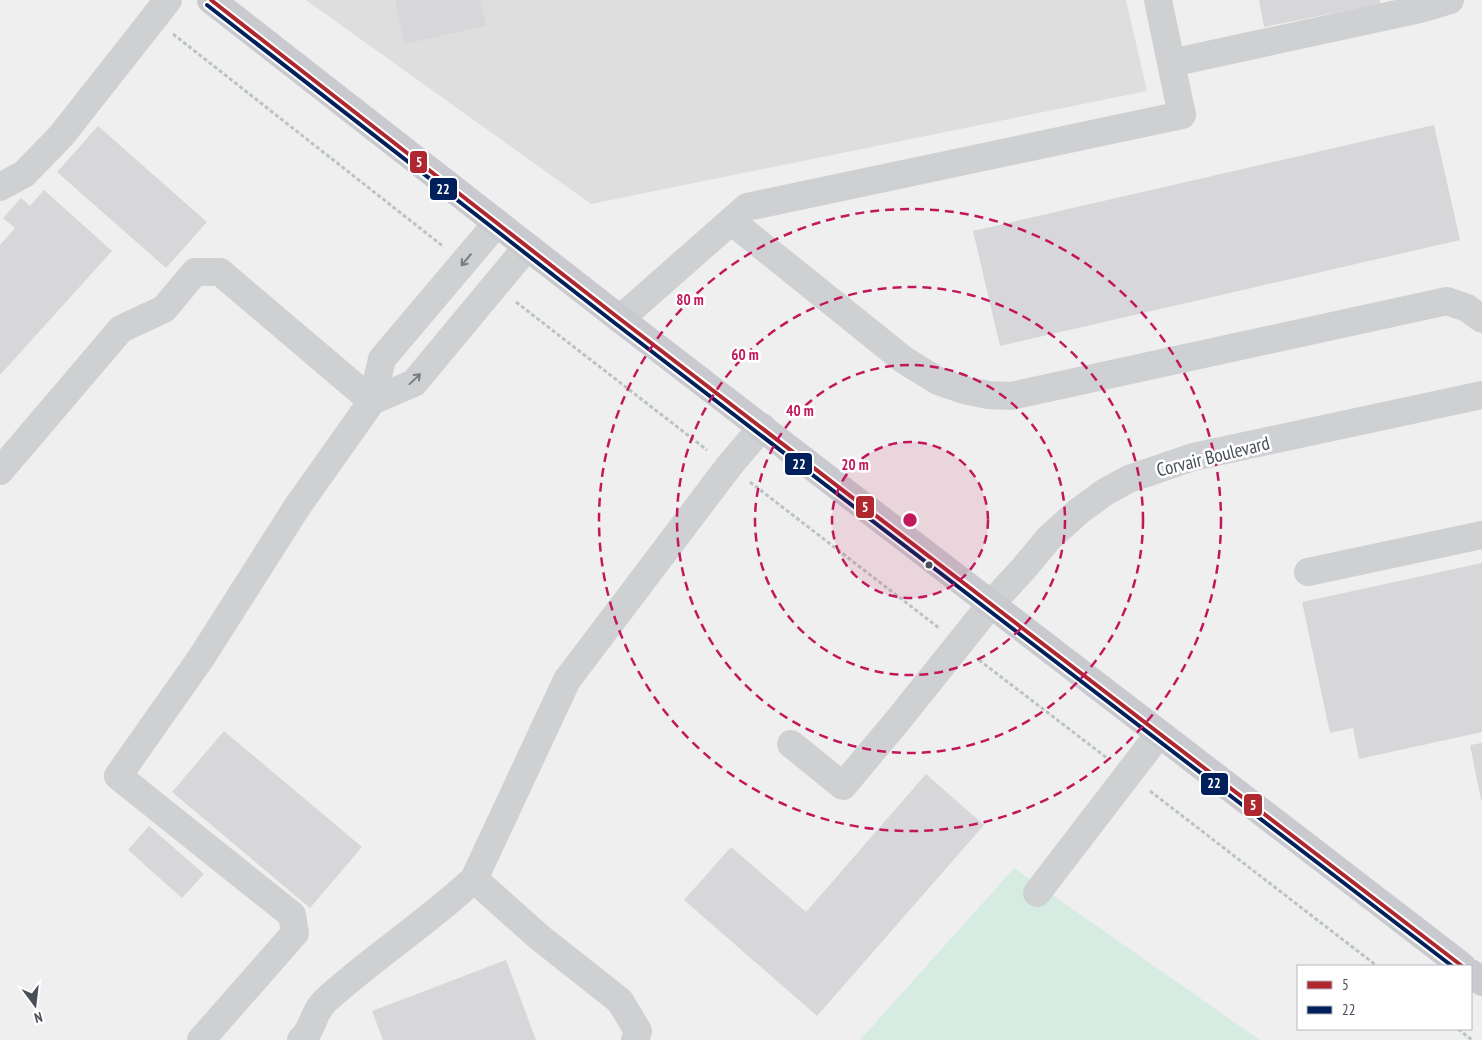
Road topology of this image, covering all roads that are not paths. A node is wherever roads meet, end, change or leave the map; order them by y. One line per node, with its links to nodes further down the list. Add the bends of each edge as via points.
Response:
1 (211, 0): 9 (main road)
2 (1158, 0): 6 (street)
3 (1450, 0): 4 (street)
4 (1419, 4): 6 (street)
5 (160, 9): 7 (street, via 61,136 24,174)
6 (1171, 63): 8 (street, via 1182,115 747,207)
7 (0, 186)
8 (731, 221): 11 (street); 12 (street, via 904,360 938,381 988,395 1011,396 1447,301 1467,308)
9 (497, 223): 10 (main road); 14 (street, one-way to 14, via 382,360)
10 (527, 247): 11 (main road); 14 (street, one-way to 10, via 414,383)
11 (620, 319): 15 (main road)
12 (1482, 319)
13 (1482, 395): 19 (street, Corvair Boulevard, via 1193,457 1129,479 1079,511 1049,538)
14 (372, 400): 16 (street, via 220,272 195,272 164,309 121,329); 28 (street, via 297,507 201,658 118,776 292,915 295,933)
15 (762, 428): 19 (main road); 22 (street, via 729,466 567,680)
16 (0, 471)
17 (1482, 535): 18 (street)
18 (1308, 572)
19 (990, 604): 20 (main road); 21 (street, Corvair Boulevard, via 843,786)
20 (1160, 734): 23 (street); 24 (main road)
21 (791, 744)
22 (474, 879): 27 (street, via 322,1003); 29 (street, via 620,1002 638,1031)
23 (1036, 893)
24 (1461, 965)
25 (1472, 974): 26 (main road)
26 (1482, 982)
27 (306, 1038)
28 (201, 1040)
29 (635, 1040)

